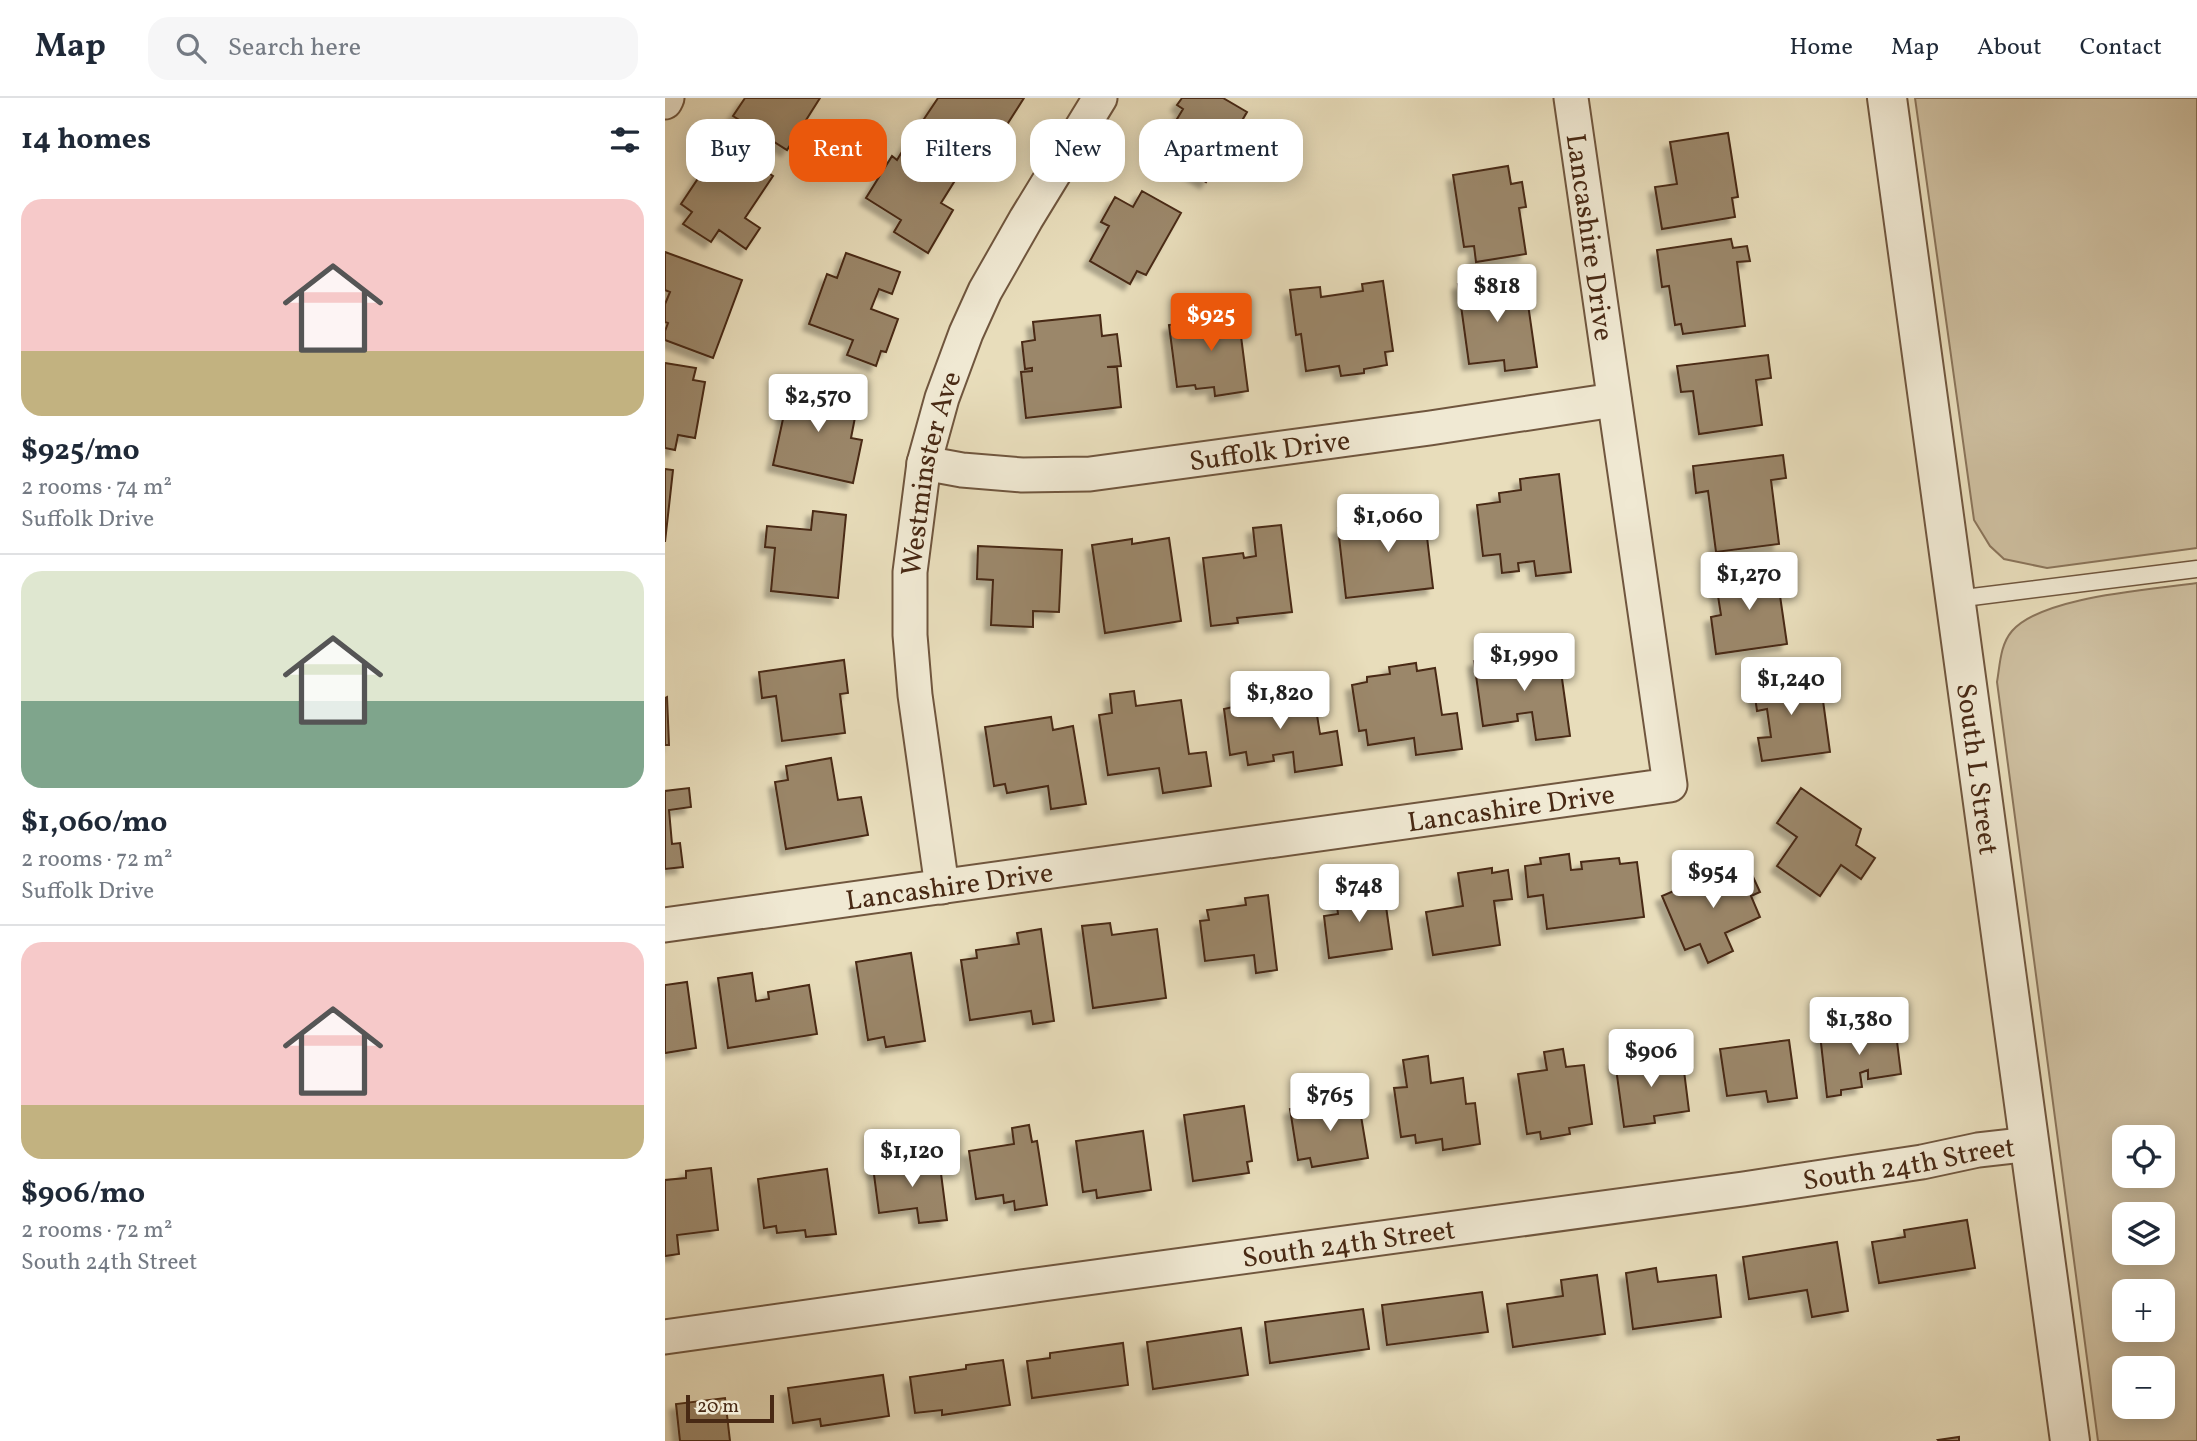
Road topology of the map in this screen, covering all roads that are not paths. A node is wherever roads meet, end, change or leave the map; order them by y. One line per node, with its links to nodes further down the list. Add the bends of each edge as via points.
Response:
1 (1100, 98): 5 (street, Westminster Ave, via 985,291 942,398)
2 (1571, 98): 4 (street, Lancashire Drive)
3 (1887, 98): 7 (street, South L Street)
4 (1614, 400): 5 (street, Suffolk Drive, via 1090,474 1023,475); 8 (street, Lancashire Drive, via 1670,785)
5 (925, 463): 8 (street, Westminster Ave, via 910,572 910,635)
6 (2197, 569): 7 (lane)
7 (1956, 599): 10 (street, South L Street)
8 (942, 887): 9 (street, Lancashire Drive)
9 (665, 925)
10 (2031, 1144): 11 (street, South 24th Street, via 1729,1191); 12 (street, South L Street)
11 (665, 1337)
12 (2070, 1441)

